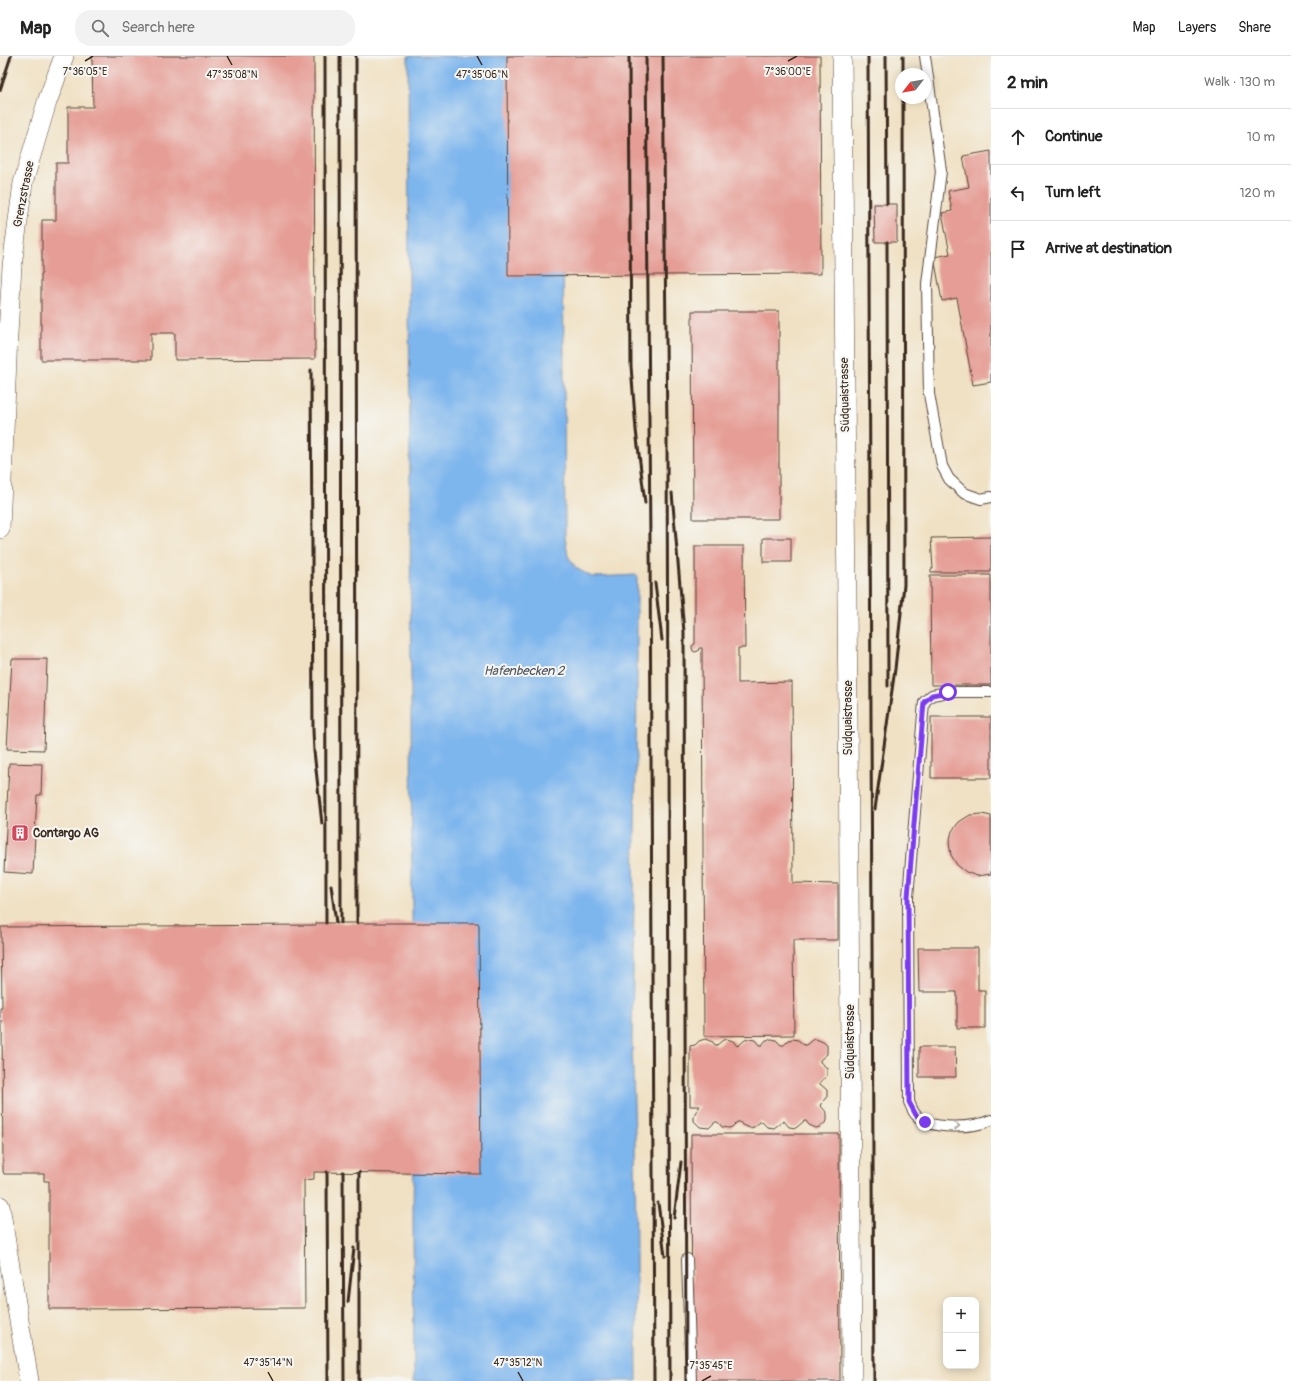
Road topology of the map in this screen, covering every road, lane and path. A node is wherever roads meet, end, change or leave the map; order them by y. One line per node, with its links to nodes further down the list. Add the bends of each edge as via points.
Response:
1 (64, 56): 5 (street, Grenzstrasse, via 47,102 23,183 12,266)
2 (842, 56): 12 (street, Südquaistrasse)
3 (925, 56): 4 (lane, via 941,171 927,284 929,394 942,466 949,479 964,493 981,499)
4 (991, 497)
5 (0, 530)
6 (991, 692): 7 (lane, one-way to 7, via 948,692 932,695 924,702 908,897 909,1102 916,1115 925,1122 950,1127 972,1126)
7 (991, 1120)
8 (0, 1206): 10 (street)
9 (687, 1259): 11 (lane)
10 (29, 1381)
11 (690, 1381)
12 (852, 1381)

